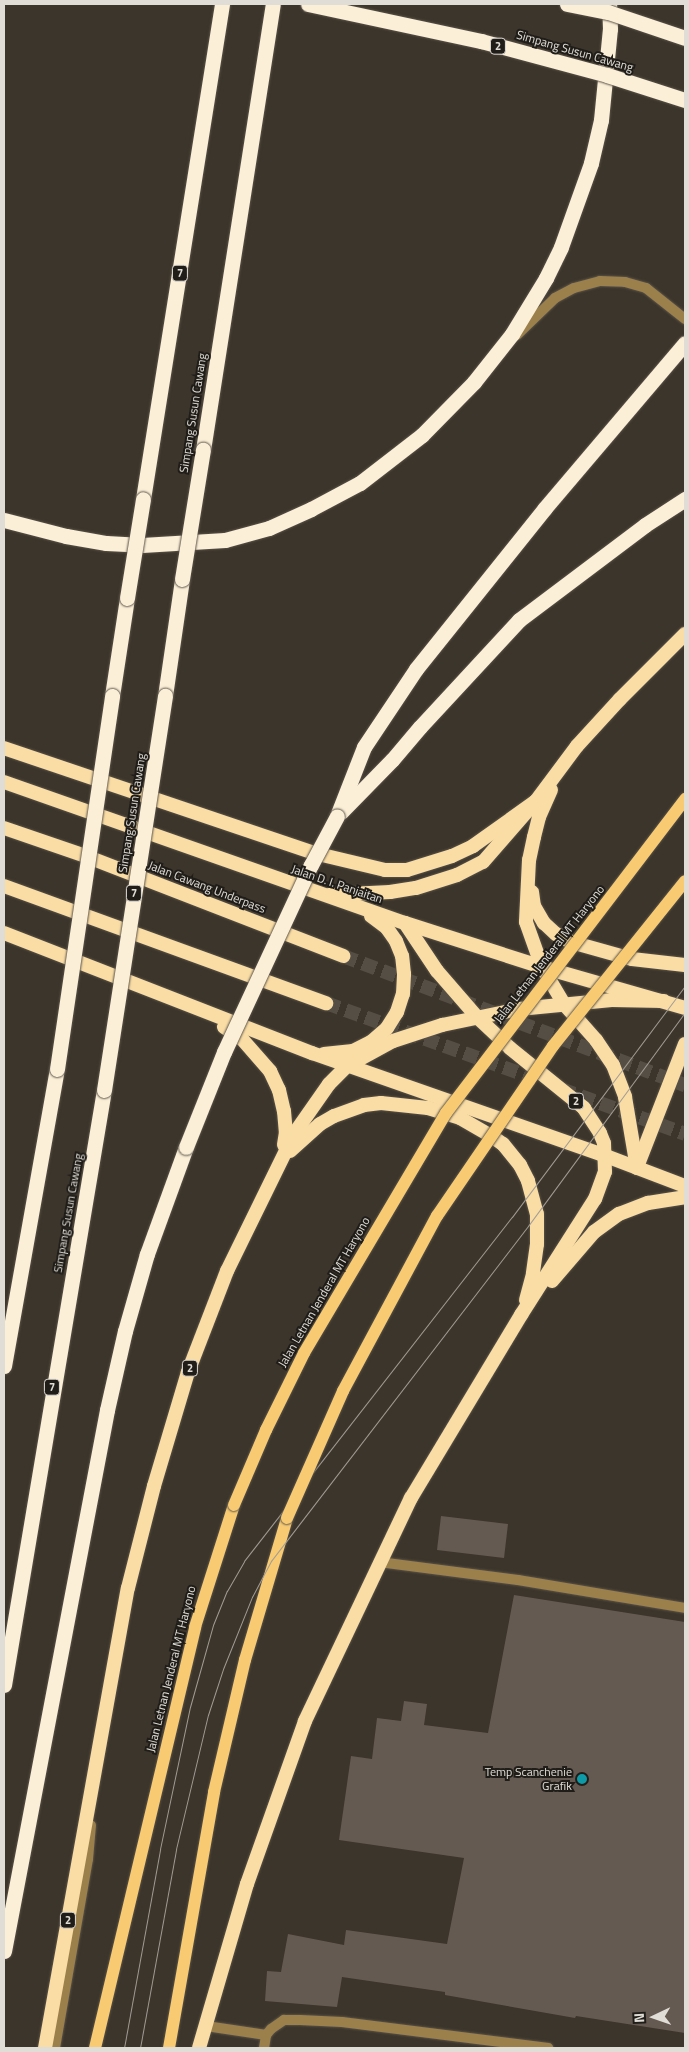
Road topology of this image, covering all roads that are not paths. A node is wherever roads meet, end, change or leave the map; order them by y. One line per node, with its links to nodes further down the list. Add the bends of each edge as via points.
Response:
1 (222, 4): 46 (highway, 7, bridge, via 127,598 57,1069)
2 (273, 4): 49 (highway, Simpang Susun Cawang / 7, bridge, via 104,1090)
3 (308, 4): 7 (highway, Simpang Susun Cawang / 2, bridge, via 481,41)
4 (566, 4): 6 (highway, bridge, via 608,12)
5 (609, 4): 10 (highway, via 610,29 601,120 575,212 529,308)
6 (685, 38)
7 (685, 100)
8 (685, 319): 10 (lane, via 646,288 625,282 600,281 574,288 537,313)
9 (685, 343): 19 (highway, via 545,508 416,669 364,747)
10 (474, 382): 12 (highway, via 422,435 360,483 269,528 225,540 142,545 66,536)
11 (685, 499): 19 (highway, via 645,525 519,620)
12 (4, 520)
13 (685, 634): 14 (highway)
14 (577, 746): 18 (highway); 21 (highway, via 539,818)
15 (4, 748): 18 (highway, via 318,854 385,870 406,870 452,856 473,846)
16 (4, 782): 24 (highway, Jalan D. I. Panjaitan)
17 (685, 799): 56 (main road, Jalan Letnan Jenderal MT Haryono, bridge, via 446,1113 304,1354 266,1430 234,1505 195,1627)
18 (536, 801): 24 (highway, via 492,854 457,875 416,888 390,892)
19 (337, 816): 51 (highway, bridge, via 224,1052 147,1254 107,1410)
20 (4, 828): 28 (highway, Jalan Cawang Underpass, via 88,857)
21 (529, 876): 29 (highway, via 534,906 556,934 608,954); 30 (highway, via 526,922)
22 (685, 881): 57 (main road, bridge, via 553,1046 438,1216 343,1391 286,1518 245,1660 214,1792)
23 (4, 886): 33 (highway)
24 (320, 895): 25 (highway, Jalan D. I. Panjaitan)
25 (356, 906): 26 (highway, Jalan D. I. Panjaitan); 38 (highway, via 387,928 396,941 402,956 403,994 387,1028 371,1042 344,1053)
26 (405, 923): 30 (highway, Jalan D. I. Panjaitan); 36 (highway, 2, via 437,971)
27 (4, 933): 31 (highway)
28 (343, 956)
29 (685, 965)
30 (542, 968): 32 (highway, Jalan D. I. Panjaitan); 34 (highway)
31 (181, 1001): 38 (highway); 41 (highway, via 242,1039 270,1071 284,1111 286,1132)
32 (664, 1001): 34 (highway, via 612,1000); 35 (highway)
33 (326, 1003)
34 (564, 1004): 36 (highway); 42 (highway, via 604,1051 619,1080)
35 (685, 1008)
36 (477, 1017): 39 (highway, via 393,1041); 40 (highway, 2, via 584,1108 600,1133)
37 (685, 1044): 42 (highway)
38 (312, 1053): 39 (highway)
39 (348, 1066): 40 (highway); 41 (highway, 2, via 307,1113)
40 (606, 1156): 42 (highway); 45 (highway, 2, via 605,1172 595,1199)
41 (282, 1158): 45 (highway, via 320,1124 334,1116 364,1105 381,1103 436,1110 490,1134 520,1165 537,1214 534,1267); 50 (highway, 2, via 227,1271 188,1372 128,1588)
42 (637, 1168): 43 (highway)
43 (685, 1186)
44 (685, 1197): 45 (highway, via 648,1202 606,1222)
45 (521, 1316): 47 (highway, 2, via 411,1498)
46 (4, 1366)
47 (379, 1562): 48 (lane, via 509,1579); 52 (highway, 2, via 305,1720 247,1884)
48 (685, 1608)
49 (4, 1685)
50 (90, 1792): 54 (highway, 2); 55 (lane, via 92,1821 88,1859)
51 (4, 1951)
52 (206, 2026): 53 (lane); 58 (highway, 2)
53 (266, 2035): 59 (lane); 60 (lane, via 284,2020 300,2020 342,2022)
54 (45, 2048)
55 (55, 2048)
56 (95, 2048)
57 (169, 2048)
58 (199, 2048)
59 (264, 2048)
60 (548, 2048)

